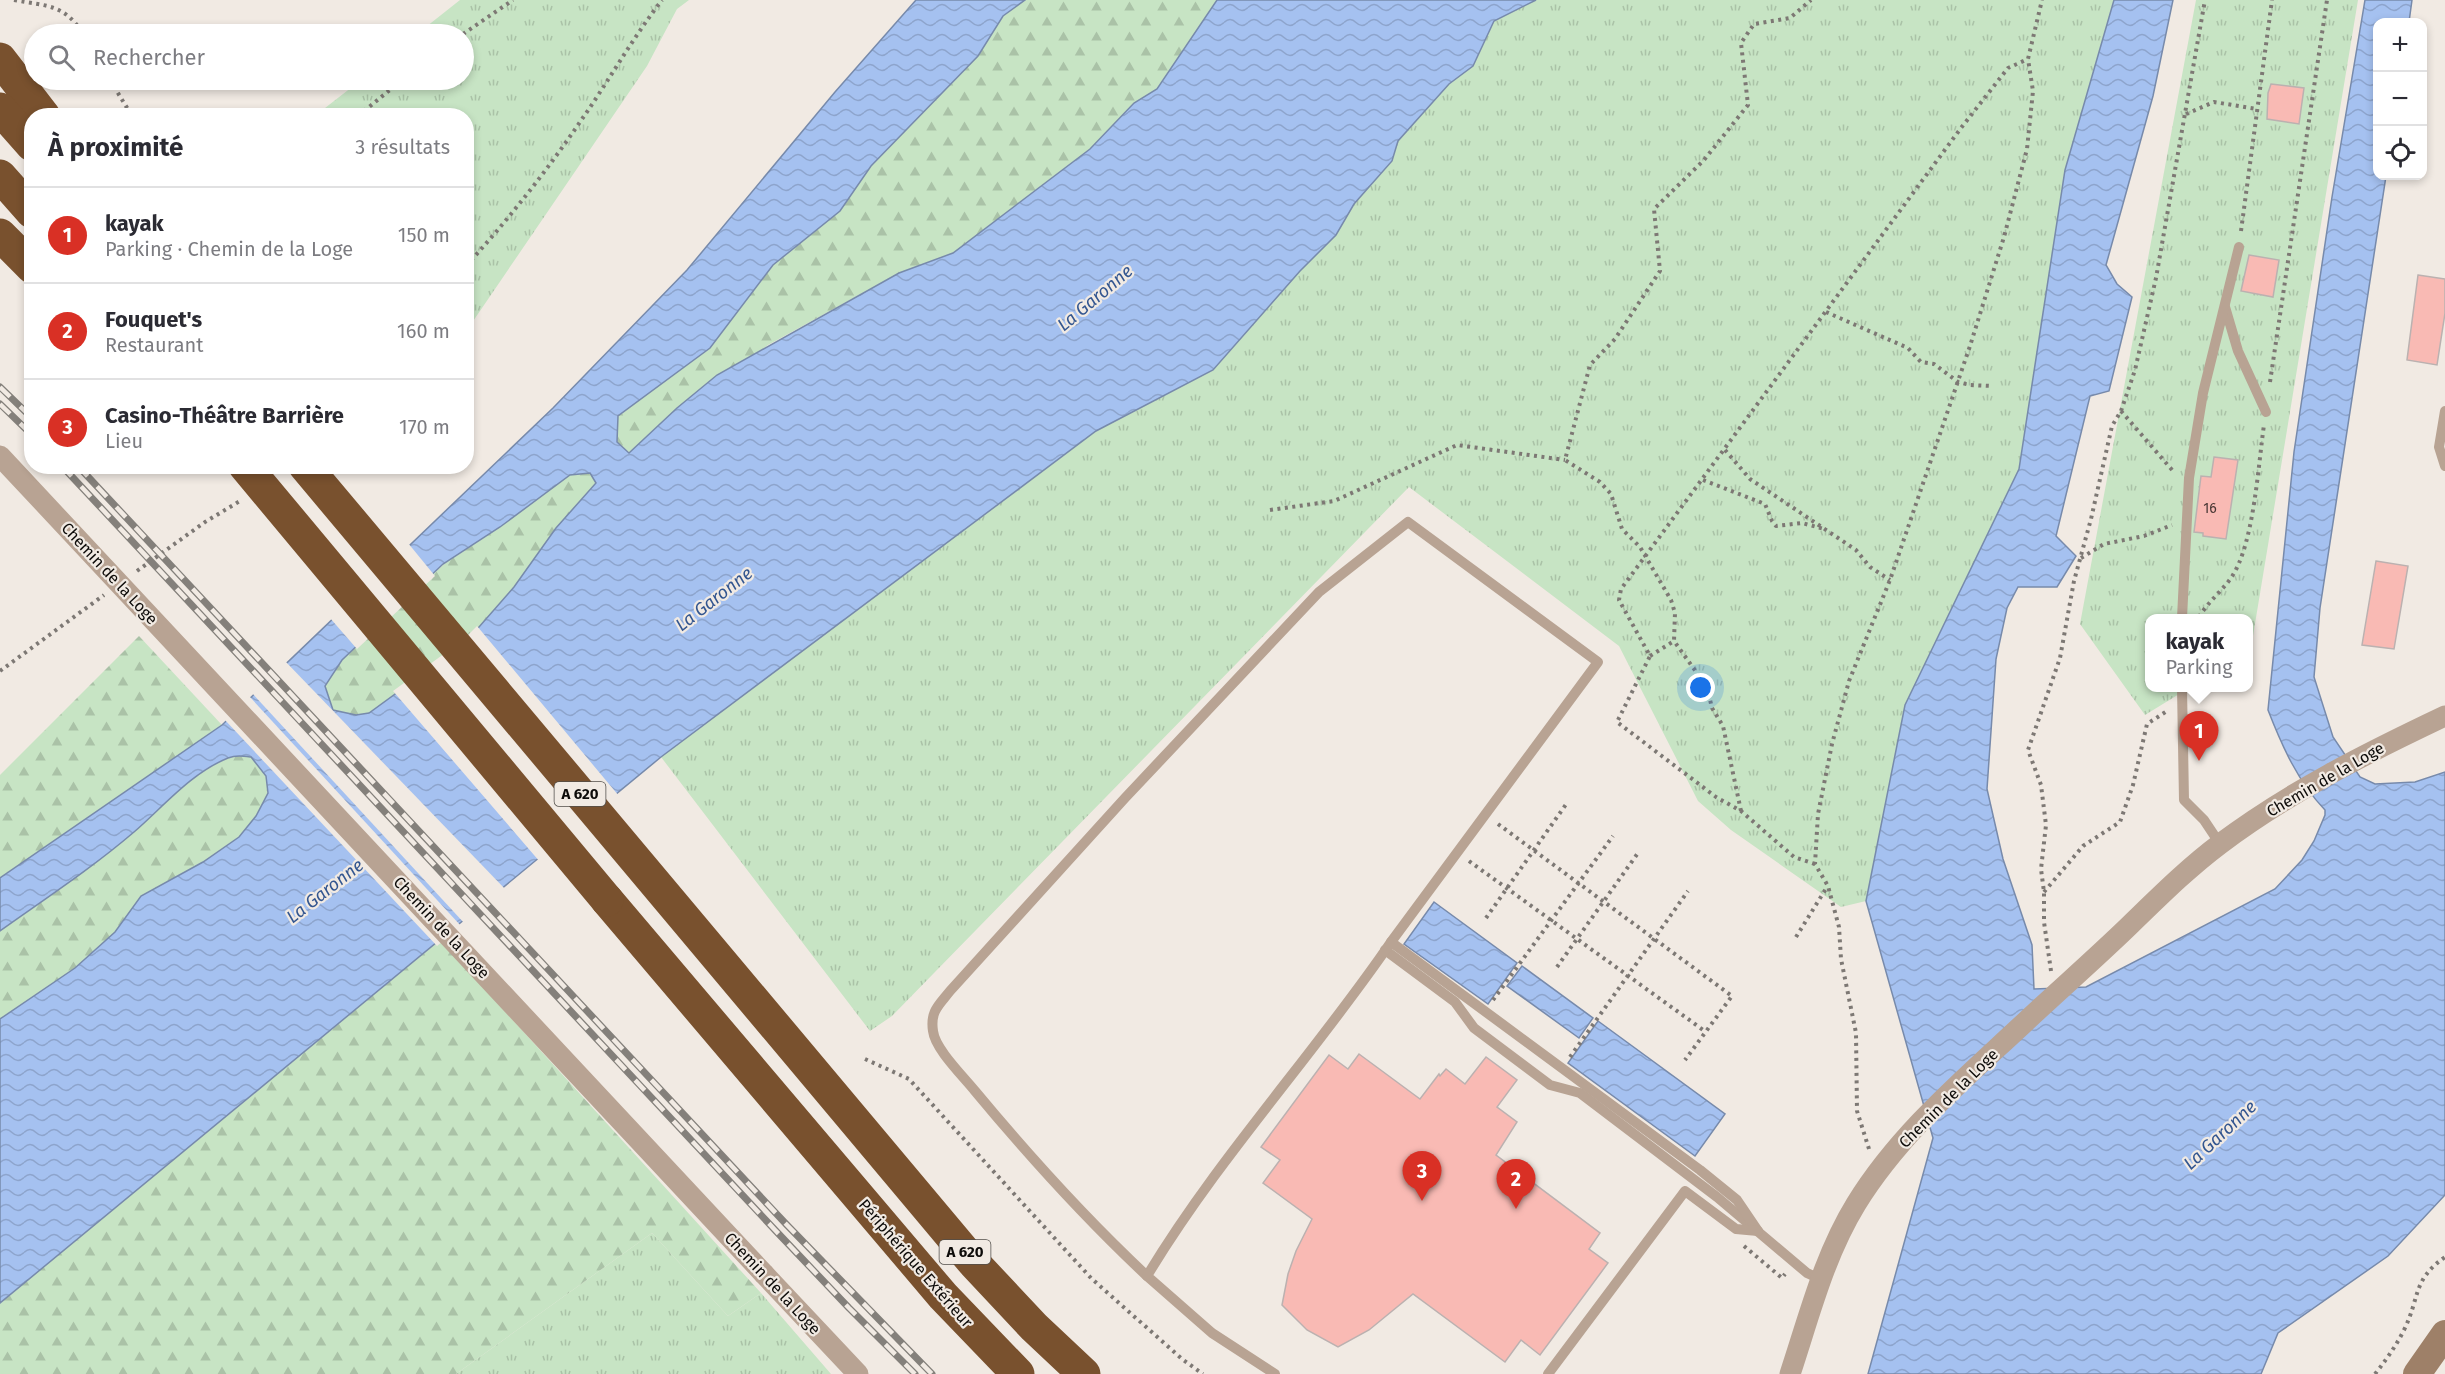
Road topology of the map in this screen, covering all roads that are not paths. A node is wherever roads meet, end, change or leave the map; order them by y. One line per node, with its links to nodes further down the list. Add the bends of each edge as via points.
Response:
1 (0, 59): 2 (highway)
2 (38, 108)
3 (0, 109): 4 (highway)
4 (24, 137)
5 (0, 176): 6 (highway)
6 (24, 203)
7 (0, 235): 9 (highway)
8 (2239, 247): 10 (lane)
9 (24, 259)
10 (2225, 306): 12 (lane, via 2238,351); 17 (lane, via 2203,393 2189,478)
11 (2445, 411): 14 (lane, via 2439,447)
12 (2266, 412)
13 (0, 456): 32 (street, Chemin de la Loge, bridge)
14 (2445, 466)
15 (312, 474): 34 (highway, A 620, via 974,1263)
16 (246, 482): 33 (highway, Périphérique Extérieur / A 620, bridge, via 943,1296)
17 (2182, 614)
18 (2182, 692): 23 (lane, via 2184,800)
19 (2445, 716): 21 (street, Chemin de la Loge)
20 (2445, 729): 21 (street, Chemin de la Loge)
21 (2382, 752): 22 (street, Chemin de la Loge)
22 (2295, 800): 23 (street, Chemin de la Loge); 24 (street, Chemin de la Loge)
23 (2220, 844): 24 (street, Chemin de la Loge, via 2166,888)
24 (2131, 925): 30 (street, Chemin de la Loge, via 2060,978 1916,1124 1855,1206)
25 (1388, 946): 26 (lane, via 1562,1068); 26 (lane, via 1455,1002 1474,1028 1550,1085 1580,1093); 29 (lane, via 1173,1233); 29 (lane, via 1598,662 1408,522 1319,592 1125,798 933,1013 933,1033 947,1057 1074,1206)
26 (1697, 1174): 27 (lane); 28 (lane, via 1737,1200)
27 (1685, 1191): 28 (lane, via 1736,1229); 36 (lane)
28 (1758, 1231): 30 (lane, via 1807,1273)
29 (1147, 1276): 35 (lane, via 1212,1334)
30 (1820, 1279): 37 (street, Chemin de la Loge)
31 (2445, 1334): 38 (main road)
32 (858, 1374)
33 (1018, 1374)
34 (1084, 1374)
35 (1275, 1374)
36 (1548, 1374)
37 (1790, 1374)
38 (2417, 1374)

